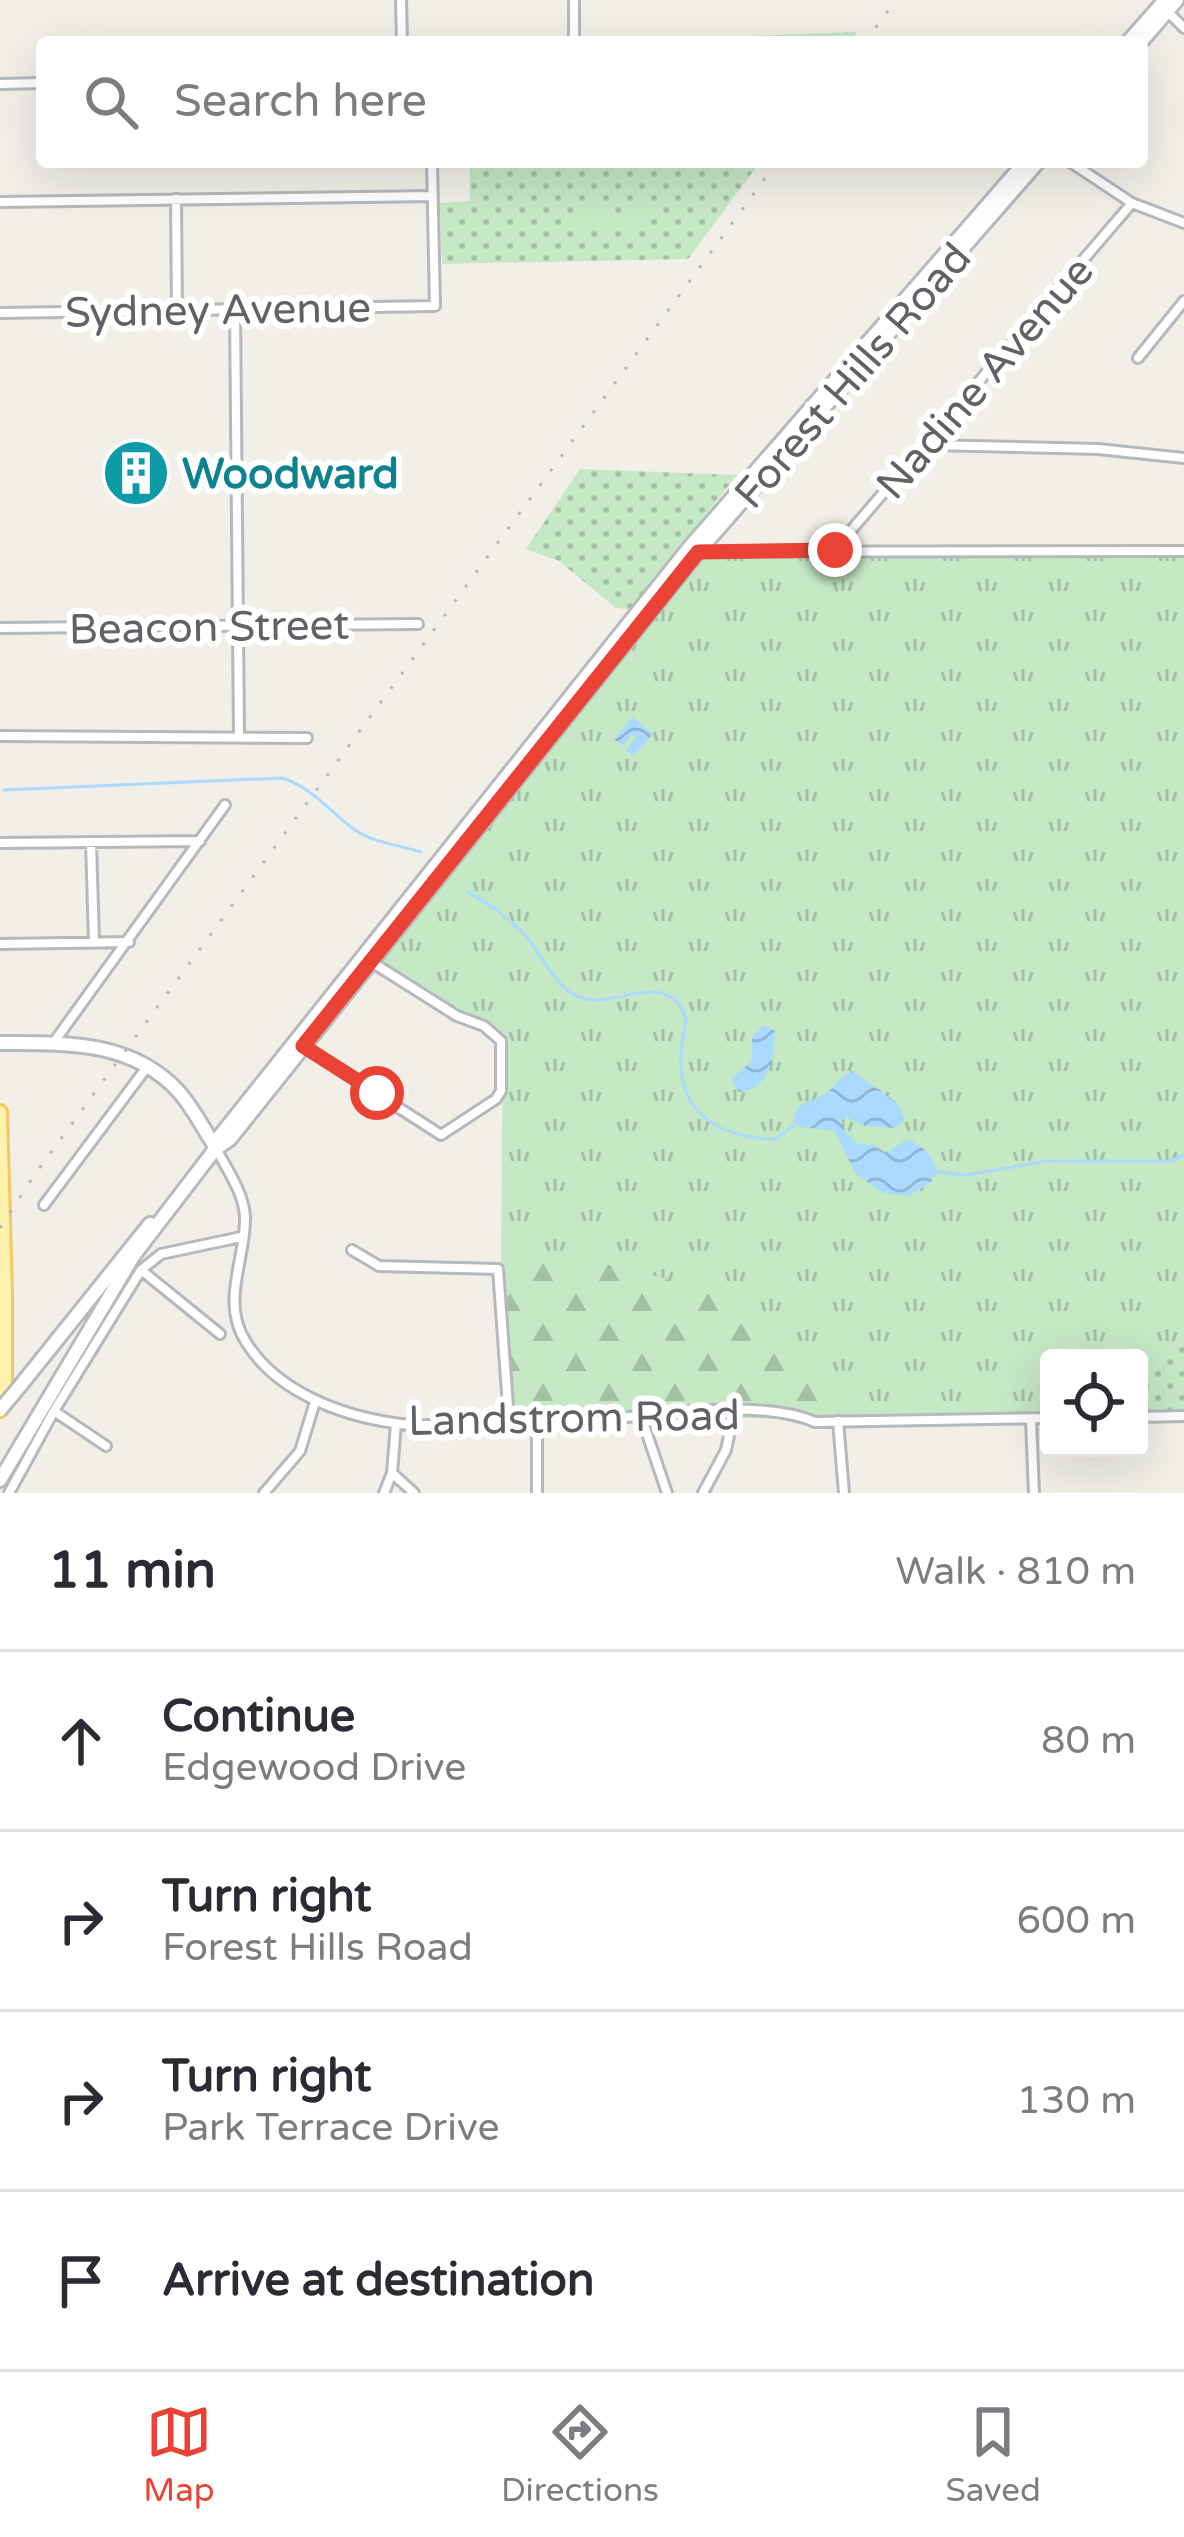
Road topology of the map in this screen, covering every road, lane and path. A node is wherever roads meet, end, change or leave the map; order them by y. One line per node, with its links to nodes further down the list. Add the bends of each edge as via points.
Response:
1 (401, 0): 5 (street)
2 (574, 0): 6 (street)
3 (1167, 4): 4 (street); 7 (street); 8 (street)
4 (1184, 28)
5 (402, 36)
6 (574, 36)
7 (1134, 36)
8 (1145, 36)
9 (36, 83): 10 (street)
10 (0, 84)
11 (433, 168): 15 (street)
12 (1020, 168): 24 (street, Forest Hills Road)
13 (1032, 168): 24 (street, Forest Hills Road)
14 (1079, 168): 18 (street)
15 (432, 196): 16 (street); 22 (street, Sydney Avenue, via 435,306)
16 (176, 199): 17 (street); 21 (street)
17 (0, 202)
18 (1132, 203): 19 (street); 26 (street, Nadine Avenue)
19 (1184, 223)
20 (1184, 301): 25 (street)
21 (177, 310): 22 (street, Sydney Avenue); 23 (street, Sydney Avenue)
22 (235, 310): 32 (street)
23 (0, 313)
24 (881, 333): 28 (street, Forest Hills Road)
25 (1138, 358)
26 (928, 445): 27 (street); 29 (street, Nadine Avenue)
27 (1184, 458)
28 (693, 550): 29 (street); 44 (street, Forest Hills Road)
29 (835, 550): 30 (street)
30 (1184, 551)
31 (418, 624): 32 (street, Beacon Street)
32 (239, 626): 33 (street, Beacon Street); 35 (street)
33 (0, 628)
34 (0, 736): 35 (street)
35 (239, 736): 36 (street)
36 (307, 738)
37 (225, 805): 38 (street)
38 (200, 841): 39 (street); 42 (street)
39 (91, 842): 40 (street); 41 (street)
40 (0, 843)
41 (94, 942): 42 (street); 43 (street)
42 (129, 942): 46 (street)
43 (0, 944)
44 (366, 959): 47 (street, Forest Hills Road); 47 (street, via 496,1033 496,1099 441,1135)
45 (0, 1043): 46 (street, Landstrom Road)
46 (53, 1043): 48 (street, Landstrom Road, via 113,1051)
47 (299, 1043): 50 (street, Forest Hills Road)
48 (148, 1067): 50 (street, Landstrom Road, via 178,1092); 53 (street)
49 (0, 1112): 52 (main road)
50 (216, 1148): 51 (street, Forest Hills Road); 54 (street, Landstrom Road, via 241,1197)
51 (193, 1180): 59 (street, Forest Hills Road, bridge, via 139,1234); 73 (street, Forest Hills Road, via 134,1255)
52 (1, 1196): 59 (main road)
53 (44, 1205)
54 (241, 1237): 56 (street, via 161,1254); 58 (street, Landstrom Road, via 234,1295 243,1339 277,1377)
55 (352, 1250): 67 (street, via 379,1266 498,1269)
56 (141, 1270): 57 (street); 60 (street)
57 (220, 1334)
58 (315, 1401): 70 (street, Landstrom Road); 75 (street, via 300,1451)
59 (0, 1410)
60 (54, 1412): 71 (street); 74 (street)
61 (734, 1412): 62 (street, Landstrom Road); 69 (street, Landstrom Road); 80 (street, via 726,1450)
62 (640, 1414): 68 (street, Landstrom Road); 79 (street)
63 (1184, 1416): 64 (street)
64 (1148, 1417)
65 (1031, 1418): 66 (street, Landstrom Road); 69 (street, Landstrom Road); 82 (street)
66 (1040, 1418)
67 (509, 1420): 68 (street, Landstrom Road); 70 (street, Landstrom Road)
68 (537, 1420): 78 (street)
69 (838, 1421): 81 (street)
70 (396, 1424): 72 (street)
71 (106, 1446)
72 (392, 1473): 76 (street); 77 (street)
73 (0, 1480)
74 (9, 1493)
75 (264, 1493)
76 (384, 1493)
77 (413, 1493)
78 (537, 1493)
79 (668, 1493)
80 (703, 1493)
81 (844, 1493)
82 (1034, 1493)

